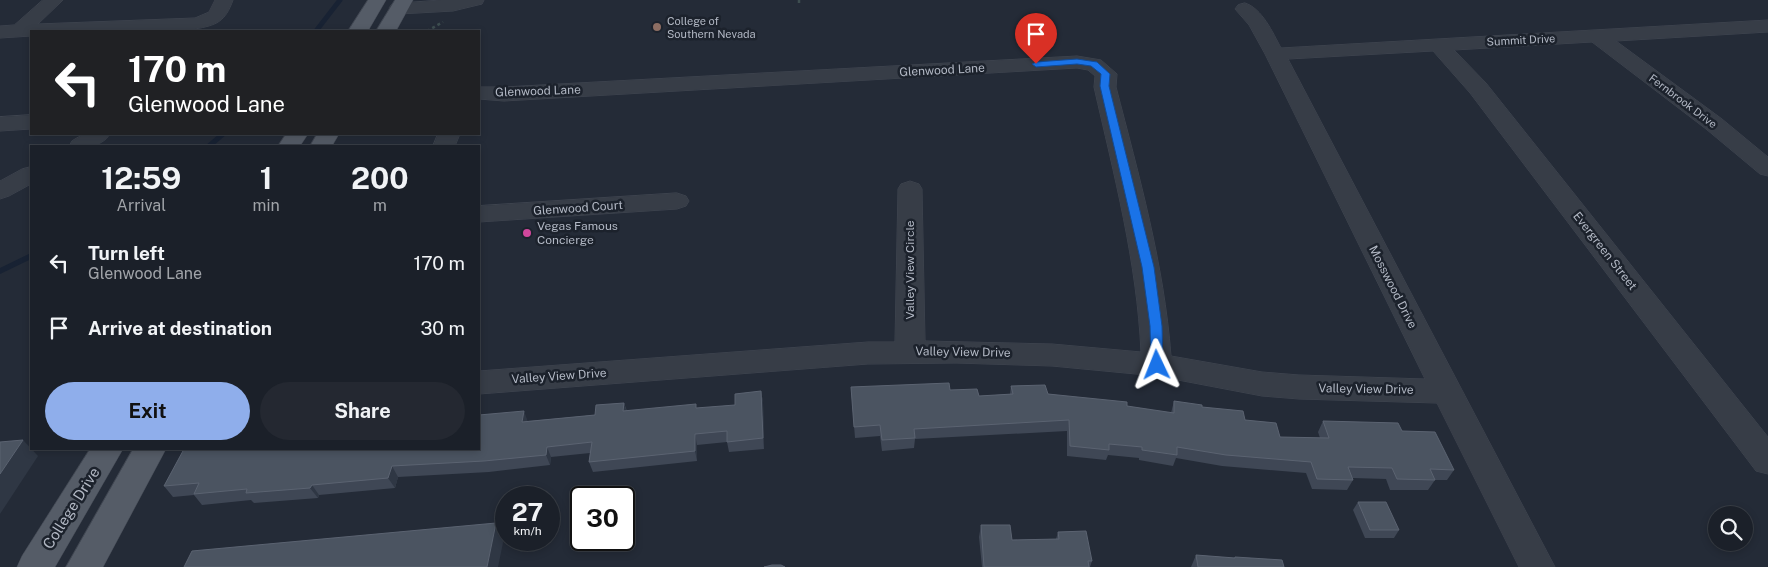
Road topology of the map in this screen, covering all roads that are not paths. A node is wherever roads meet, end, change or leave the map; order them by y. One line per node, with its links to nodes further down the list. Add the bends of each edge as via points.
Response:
1 (54, 0): 12 (street)
2 (224, 0): 9 (street, via 220,12 205,21 184,25)
3 (475, 0): 5 (street, via 453,5)
4 (374, 4): 5 (main road); 10 (main road)
5 (402, 4): 11 (main road)
6 (1245, 9): 15 (street, Mosswood Drive)
7 (1766, 27): 13 (street, Summit Drive)
8 (30, 30): 12 (street)
9 (32, 30)
10 (359, 30)
11 (387, 30)
12 (10, 31)
13 (1597, 36): 14 (street, Summit Drive); 21 (street, Fernbrook Drive)
14 (1438, 45): 15 (street, Summit Drive); 31 (street, Evergreen Street, via 1478,88)
15 (1275, 54): 30 (street, Mosswood Drive)
16 (480, 93): 28 (street, Glenwood Lane, via 1077,62 1094,64 1106,74 1105,86 1146,258 1156,326)
17 (30, 122): 18 (street)
18 (0, 124)
19 (97, 135): 20 (street)
20 (82, 145)
21 (1768, 168)
22 (30, 175): 24 (street)
23 (910, 189): 27 (street, Valley View Circle)
24 (0, 191)
25 (677, 201): 26 (street, Glenwood Court)
26 (480, 214)
27 (910, 352): 28 (street, Valley View Drive, via 1044,355); 29 (street, Valley View Drive)
28 (1157, 365): 30 (street, Valley View Drive, via 1262,384)
29 (480, 382)
30 (1446, 391): 37 (street, Mosswood Drive)
31 (1756, 429): 34 (street, Evergreen Street)
32 (107, 450): 35 (main road, College Drive)
33 (149, 450): 36 (main road)
34 (1768, 461)
35 (35, 567)
36 (84, 567)
37 (1537, 567)

